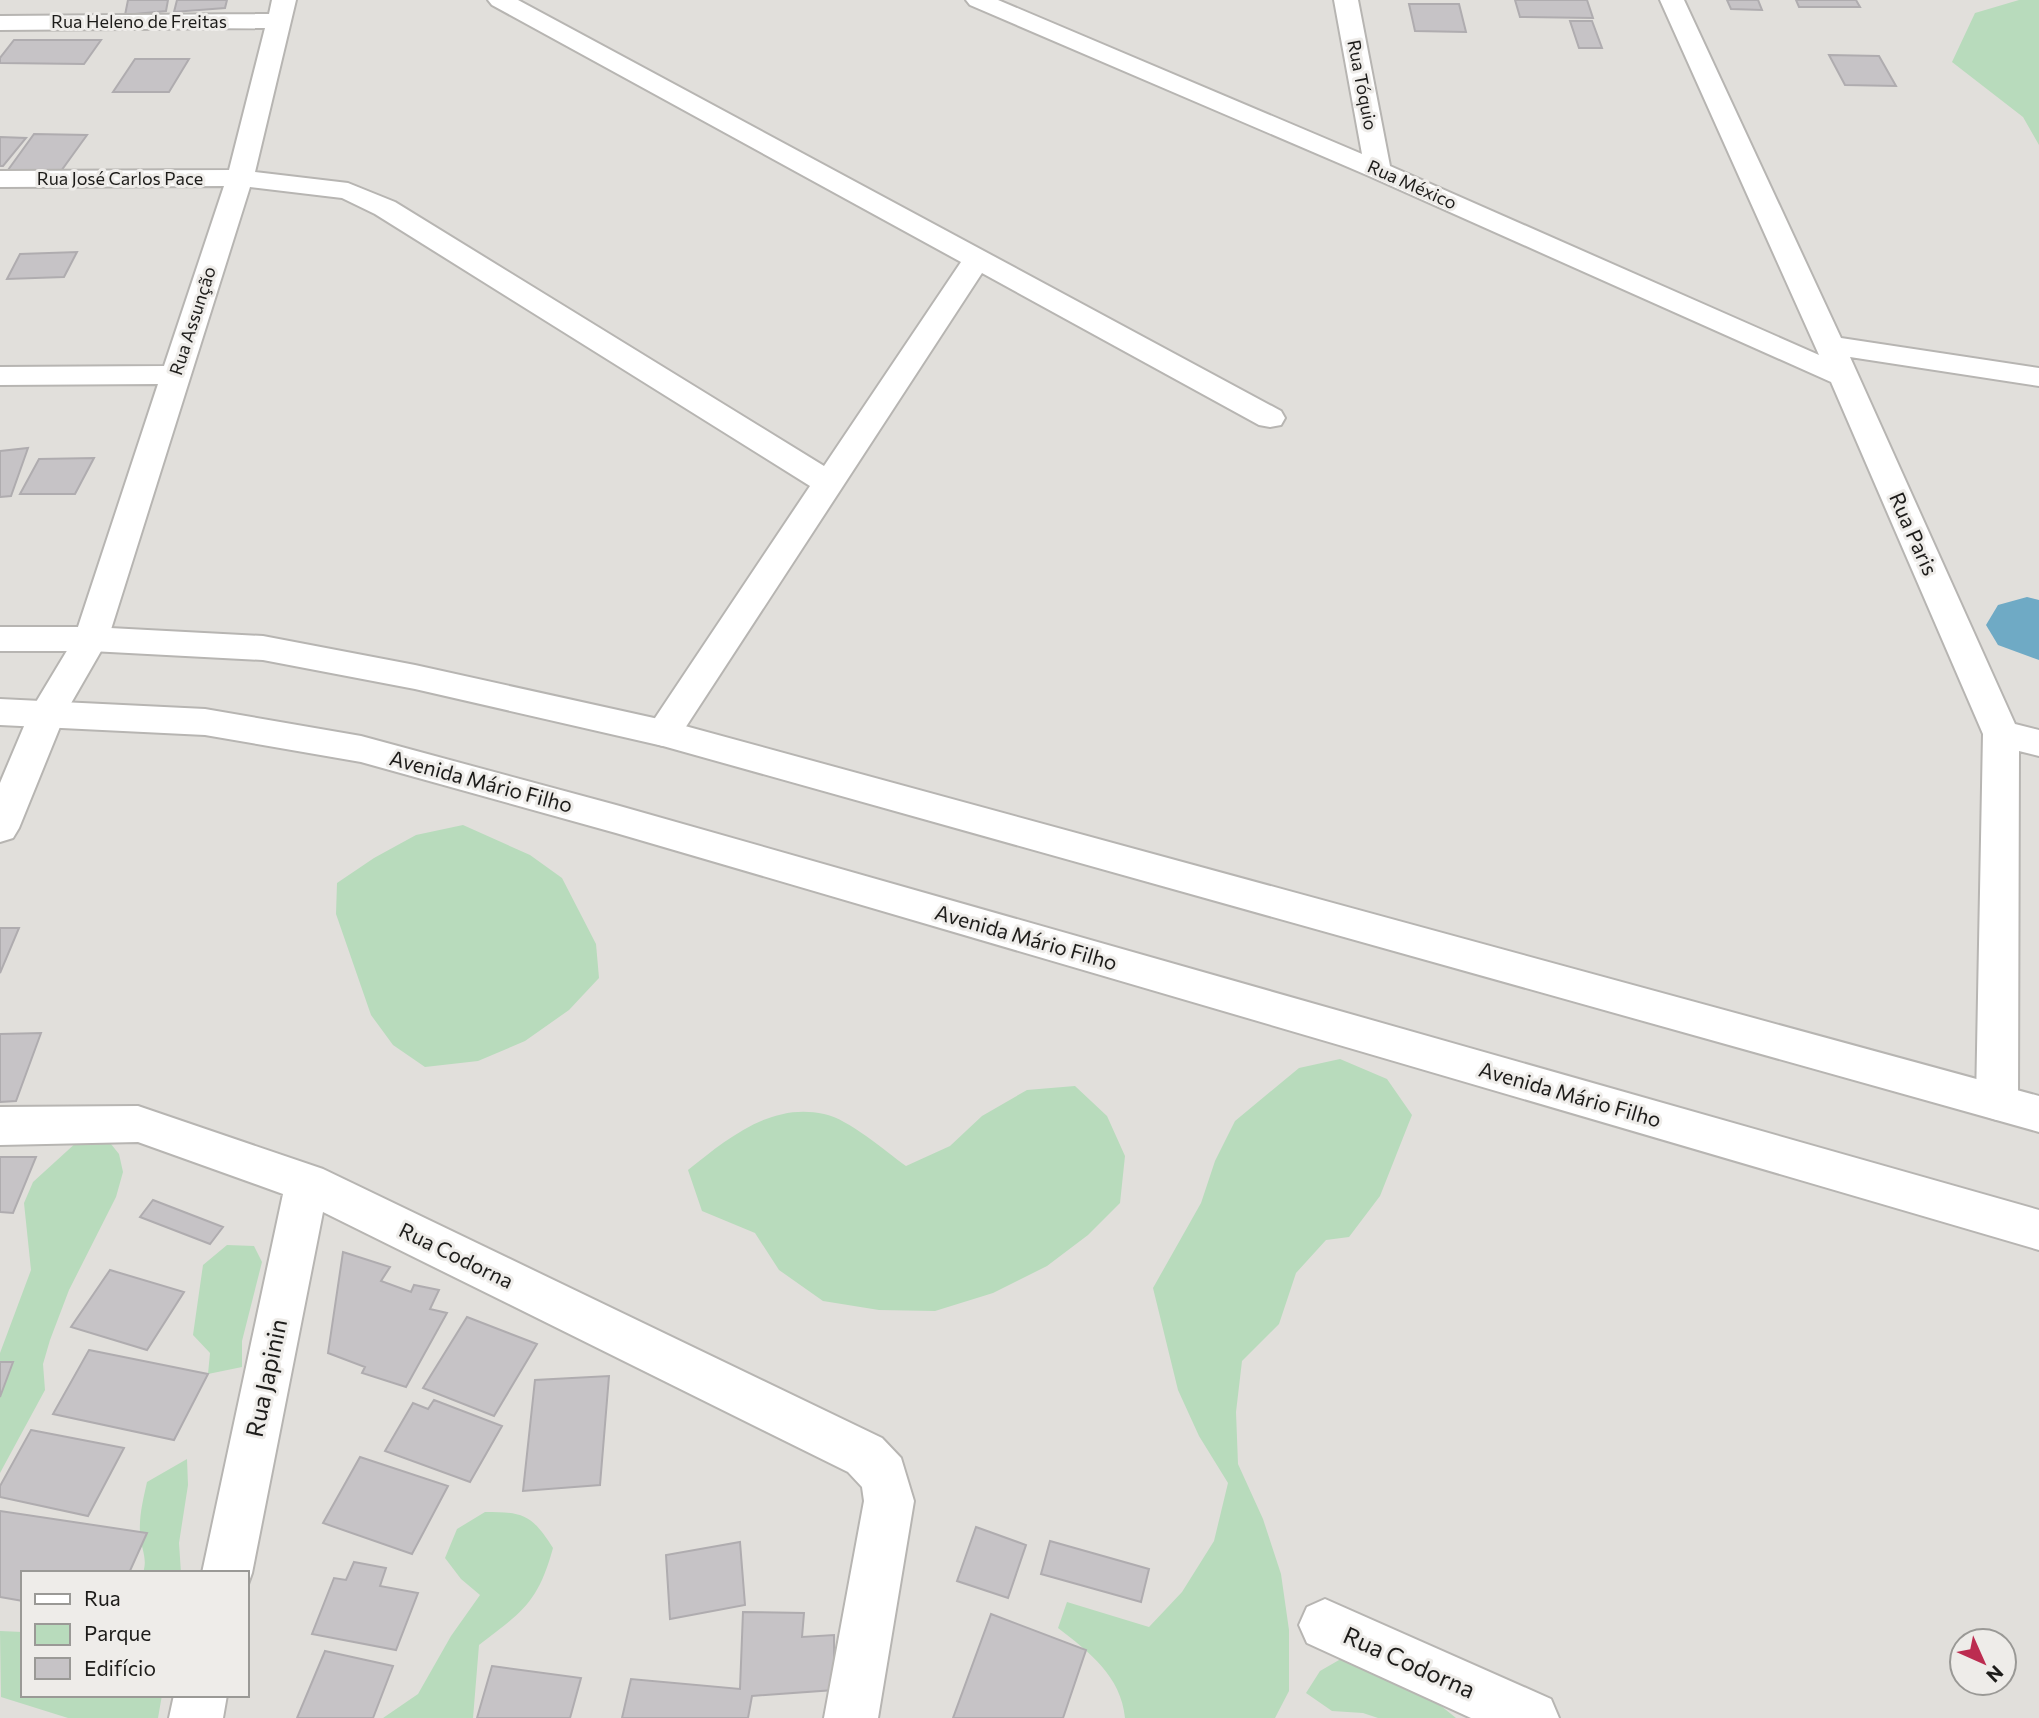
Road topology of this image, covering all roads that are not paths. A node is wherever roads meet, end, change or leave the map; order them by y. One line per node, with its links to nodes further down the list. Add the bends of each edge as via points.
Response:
1 (500, 0): 11 (street)
2 (978, 0): 5 (street, Rua México)
3 (1346, 0): 8 (street, Rua Tóquio)
4 (1672, 0): 12 (street, Rua Paris)
5 (1014, 8): 8 (street, Rua México)
6 (282, 11): 7 (street, Rua Heleno de Freitas); 9 (street, Rua Assunção)
7 (0, 23)
8 (1378, 170): 15 (street, Rua México)
9 (240, 178): 10 (street, Rua José Carlos Pace); 13 (street, Rua Assunção); 18 (street, Rua José Carlos Pace, via 348,191 385,208)
10 (0, 179)
11 (976, 260): 17 (street); 18 (street)
12 (1829, 345): 15 (street, Rua Paris); 16 (street)
13 (174, 375): 14 (street); 20 (street, Rua Assunção)
14 (0, 376)
15 (1844, 377): 24 (street, Rua Paris)
16 (2039, 377)
17 (1270, 418)
18 (829, 483): 23 (street)
19 (0, 639): 20 (street)
20 (91, 639): 22 (street, Rua Assunção); 23 (street, via 263,648)
21 (0, 712): 22 (street, Avenida Mário Filho)
22 (48, 712): 26 (street, Rua Assunção); 31 (street, Avenida Mário Filho, via 205,722 361,749)
23 (663, 733): 27 (street)
24 (2001, 734): 25 (street); 27 (street, Rua Paris)
25 (2039, 743)
26 (0, 828)
27 (1997, 1102): 28 (street)
28 (2039, 1114)
29 (0, 1126): 30 (street, Rua Codorna, via 138,1124)
30 (307, 1183): 32 (street, Rua Japinin); 36 (street, Rua Codorna, via 865,1455 884,1475 889,1501)
31 (2039, 1230)
32 (227, 1571)
33 (1325, 1625): 37 (street, Rua Codorna)
34 (201, 1697): 35 (street)
35 (196, 1718)
36 (851, 1718)
37 (1532, 1718)

